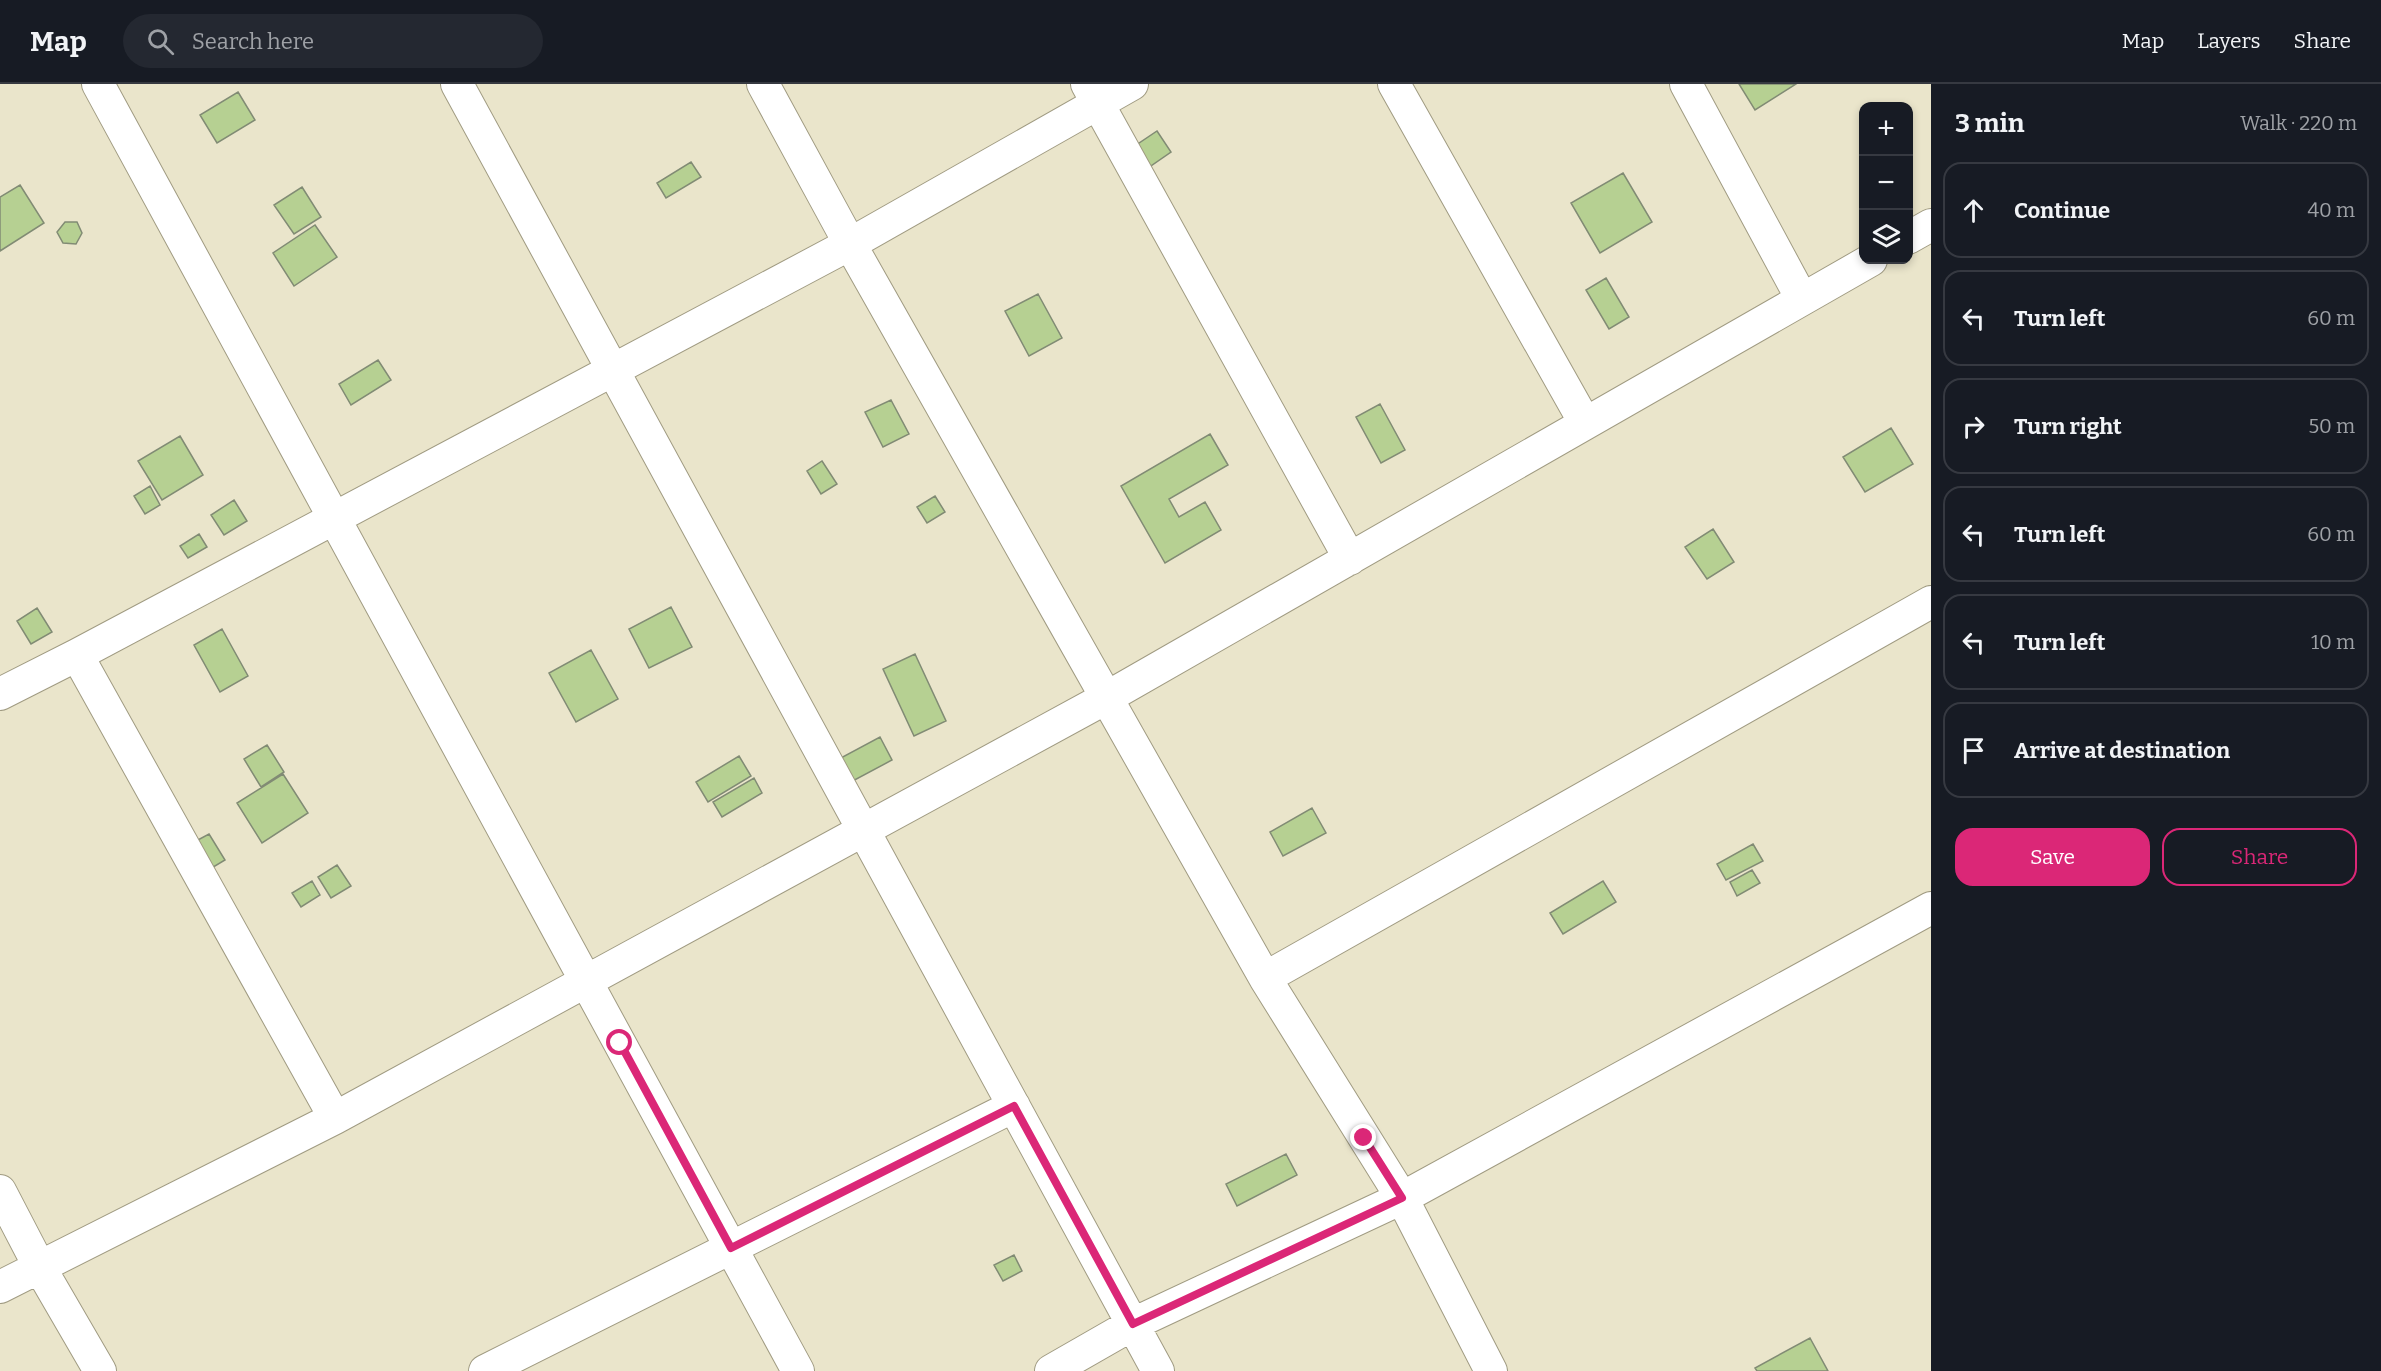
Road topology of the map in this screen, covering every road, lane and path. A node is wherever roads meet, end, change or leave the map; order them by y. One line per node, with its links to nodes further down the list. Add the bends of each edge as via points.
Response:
1 (98, 84): 15 (street)
2 (457, 84): 13 (street)
3 (763, 84): 10 (street)
4 (1132, 84): 7 (street)
5 (1394, 84): 14 (street)
6 (1686, 84): 12 (street)
7 (1093, 94): 10 (street); 16 (street)
8 (1931, 225): 9 (street)
9 (1913, 235)
10 (850, 244): 13 (street); 20 (street)
11 (1864, 264): 12 (street)
12 (1802, 299): 14 (street)
13 (613, 370): 15 (street); 21 (street)
14 (1585, 423): 16 (street)
15 (334, 519): 18 (street); 24 (street)
16 (1350, 559): 20 (street)
17 (1931, 602): 23 (street)
18 (77, 655): 19 (street); 26 (street)
19 (0, 694)
20 (1106, 698): 21 (street); 23 (street)
21 (864, 830): 24 (street); 25 (street)
22 (1931, 908): 28 (street)
23 (1264, 978): 28 (street)
24 (586, 981): 26 (street); 29 (street)
25 (1014, 1106): 29 (street); 32 (street)
26 (335, 1118): 30 (street)
27 (0, 1191): 30 (street)
28 (1402, 1198): 32 (street); 38 (street)
29 (731, 1248): 34 (street); 35 (street)
30 (39, 1266): 31 (street); 33 (street)
31 (0, 1287)
32 (1133, 1324): 36 (street); 37 (street)
33 (100, 1371)
34 (485, 1371)
35 (798, 1371)
36 (1051, 1371)
37 (1158, 1371)
38 (1491, 1371)

